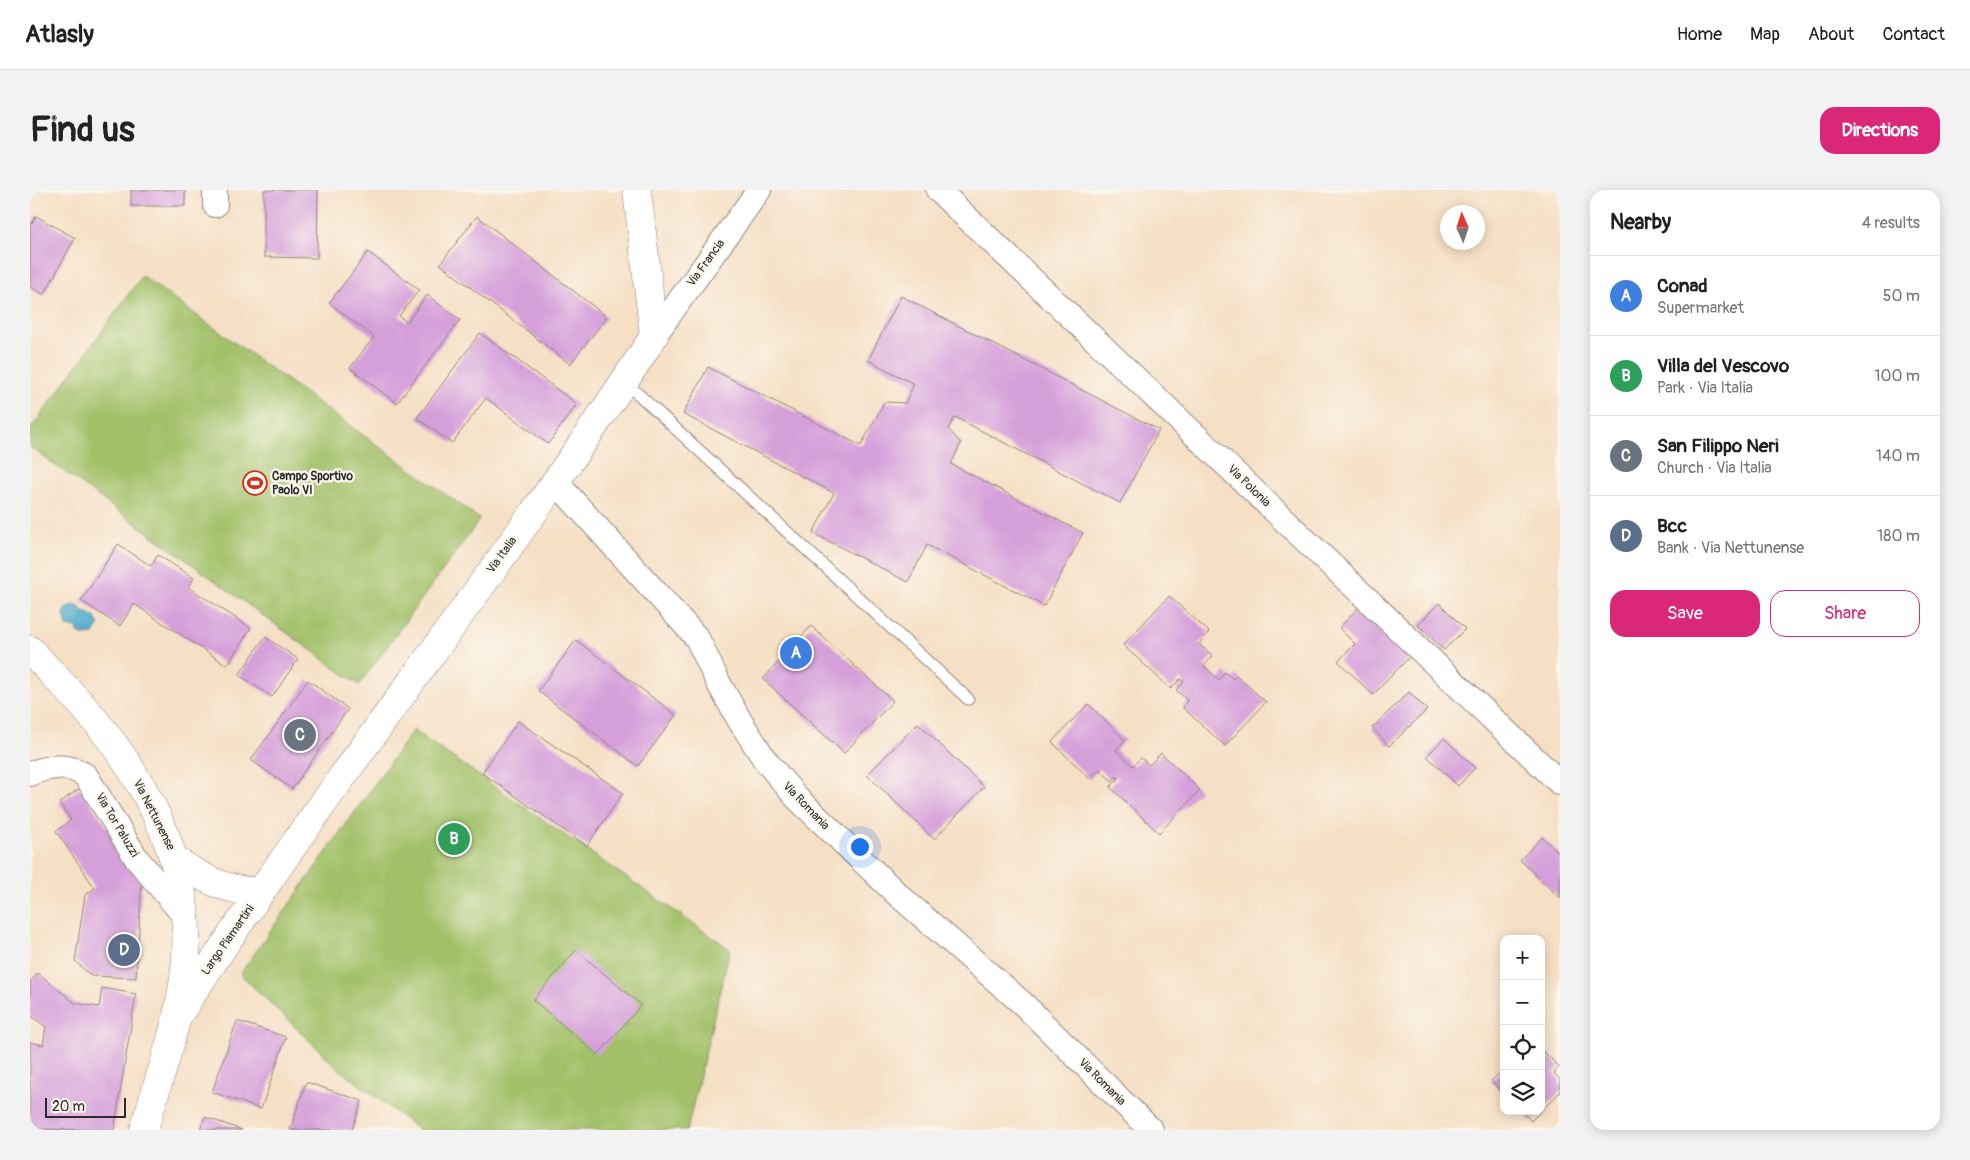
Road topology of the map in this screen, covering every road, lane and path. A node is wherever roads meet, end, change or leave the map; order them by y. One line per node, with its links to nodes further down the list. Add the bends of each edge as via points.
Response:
1 (637, 190): 4 (street)
2 (759, 190): 4 (street, Via Francia)
3 (938, 190): 10 (street, Via Polonia)
4 (654, 336): 5 (street, Via Italia)
5 (624, 382): 6 (street, Via Italia); 8 (lane)
6 (555, 481): 12 (street, Via Italia); 16 (street, Via Romania, via 697,638 740,721 765,760 797,798 897,894 1022,1003)
7 (30, 650): 11 (street, Via Nettunense, via 90,714 124,759 155,812)
8 (968, 700)
9 (30, 774): 13 (street, Via Tor Paluzzi, via 59,766 86,776 137,859)
10 (1560, 783)
11 (175, 860): 12 (street, Largo Piamartini, via 223,887); 13 (street, Via Nettunense)
12 (262, 892): 14 (street, Largo Piamartini)
13 (187, 919): 14 (street, Via Nettunense, via 186,965)
14 (177, 1017): 15 (street, Via Nettunense)
15 (144, 1130)
16 (1151, 1130)

